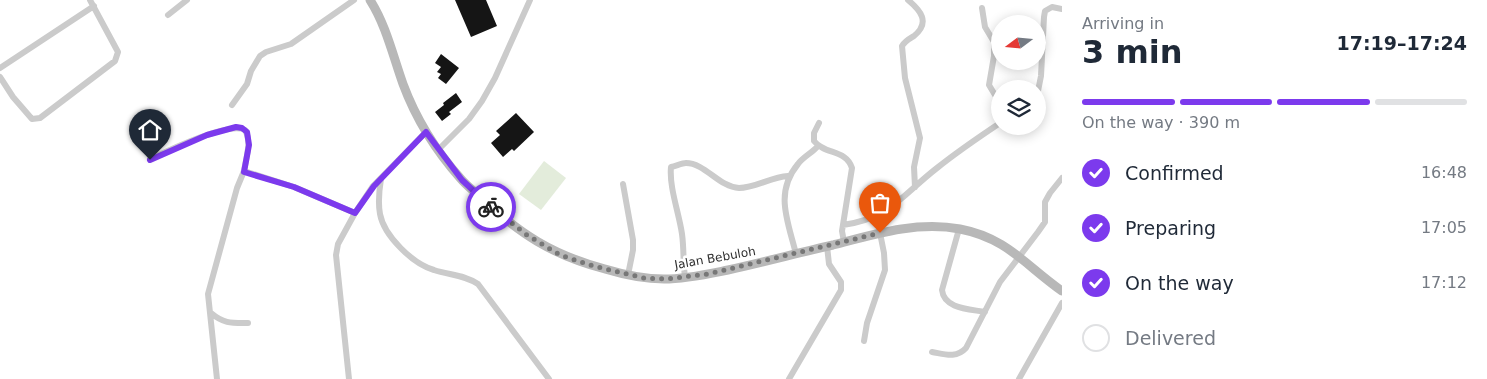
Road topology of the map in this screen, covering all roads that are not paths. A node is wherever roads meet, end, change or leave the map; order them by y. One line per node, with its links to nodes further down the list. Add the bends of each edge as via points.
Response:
1 (187, 0): 9 (street)
2 (354, 0): 14 (street, via 291,44 260,56 247,84)
3 (370, 0): 17 (main road, Jalan Bebuloh)
4 (530, 0): 19 (street, via 482,101)
5 (908, 0): 26 (street, via 919,9 923,21 918,32 902,46 905,78 920,138 914,166)
6 (92, 3): 10 (street); 11 (street, via 118,52 117,58 66,100 45,116 32,119)
7 (982, 8): 13 (street, via 985,27 994,42)
8 (1062, 9): 12 (street, via 1052,7 1044,17)
9 (168, 14)
10 (0, 68)
11 (0, 77)
12 (1040, 80)
13 (991, 89)
14 (232, 105)
15 (818, 123): 18 (street, via 814,140)
16 (991, 129): 26 (street, via 937,167)
17 (426, 132): 19 (main road, Jalan Bebuloh); 24 (street)
18 (818, 146): 22 (street); 28 (street, via 844,156 851,164)
19 (438, 150): 35 (main road, Jalan Bebuloh, via 462,180 527,235 573,260)
20 (150, 160): 21 (street, via 207,135 236,127 245,130 248,136)
21 (244, 172): 27 (street, via 294,187); 40 (street, via 208,294)
22 (788, 176): 33 (street, via 783,197); 36 (street, via 737,188 685,162 671,167 670,181 682,235)
23 (1062, 178): 34 (street, via 1045,202 1044,222)
24 (380, 179): 27 (street); 46 (street, via 380,215 388,233 424,267 465,277 478,284)
25 (623, 184): 35 (street, via 633,240)
26 (915, 187): 28 (street, via 872,219)
27 (355, 213): 45 (street, via 338,244 336,255)
28 (843, 225): 31 (street)
29 (960, 229): 30 (main road, Jalan Bebuloh, via 915,226); 34 (main road, Jalan Bebuloh, via 989,237); 39 (street, via 943,296 954,305)
30 (880, 233): 31 (main road, Jalan Bebuloh); 42 (street, via 885,270)
31 (844, 242): 32 (main road, Jalan Bebuloh)
32 (827, 246): 33 (main road, Jalan Bebuloh); 47 (street, via 829,264 840,278 841,290)
33 (796, 254): 36 (main road, Jalan Bebuloh)
34 (1019, 257): 37 (main road, Jalan Bebuloh); 39 (street, via 1000,282)
35 (628, 275): 36 (main road, Jalan Bebuloh)
36 (685, 278)
37 (1062, 291)
38 (1062, 303): 48 (street)
39 (985, 312): 43 (street, via 962,353 951,356)
40 (211, 313): 41 (street, via 220,321); 44 (street)
41 (248, 324)
42 (864, 341)
43 (932, 352)
44 (216, 379)
45 (349, 379)
46 (549, 379)
47 (789, 379)
48 (1019, 379)

